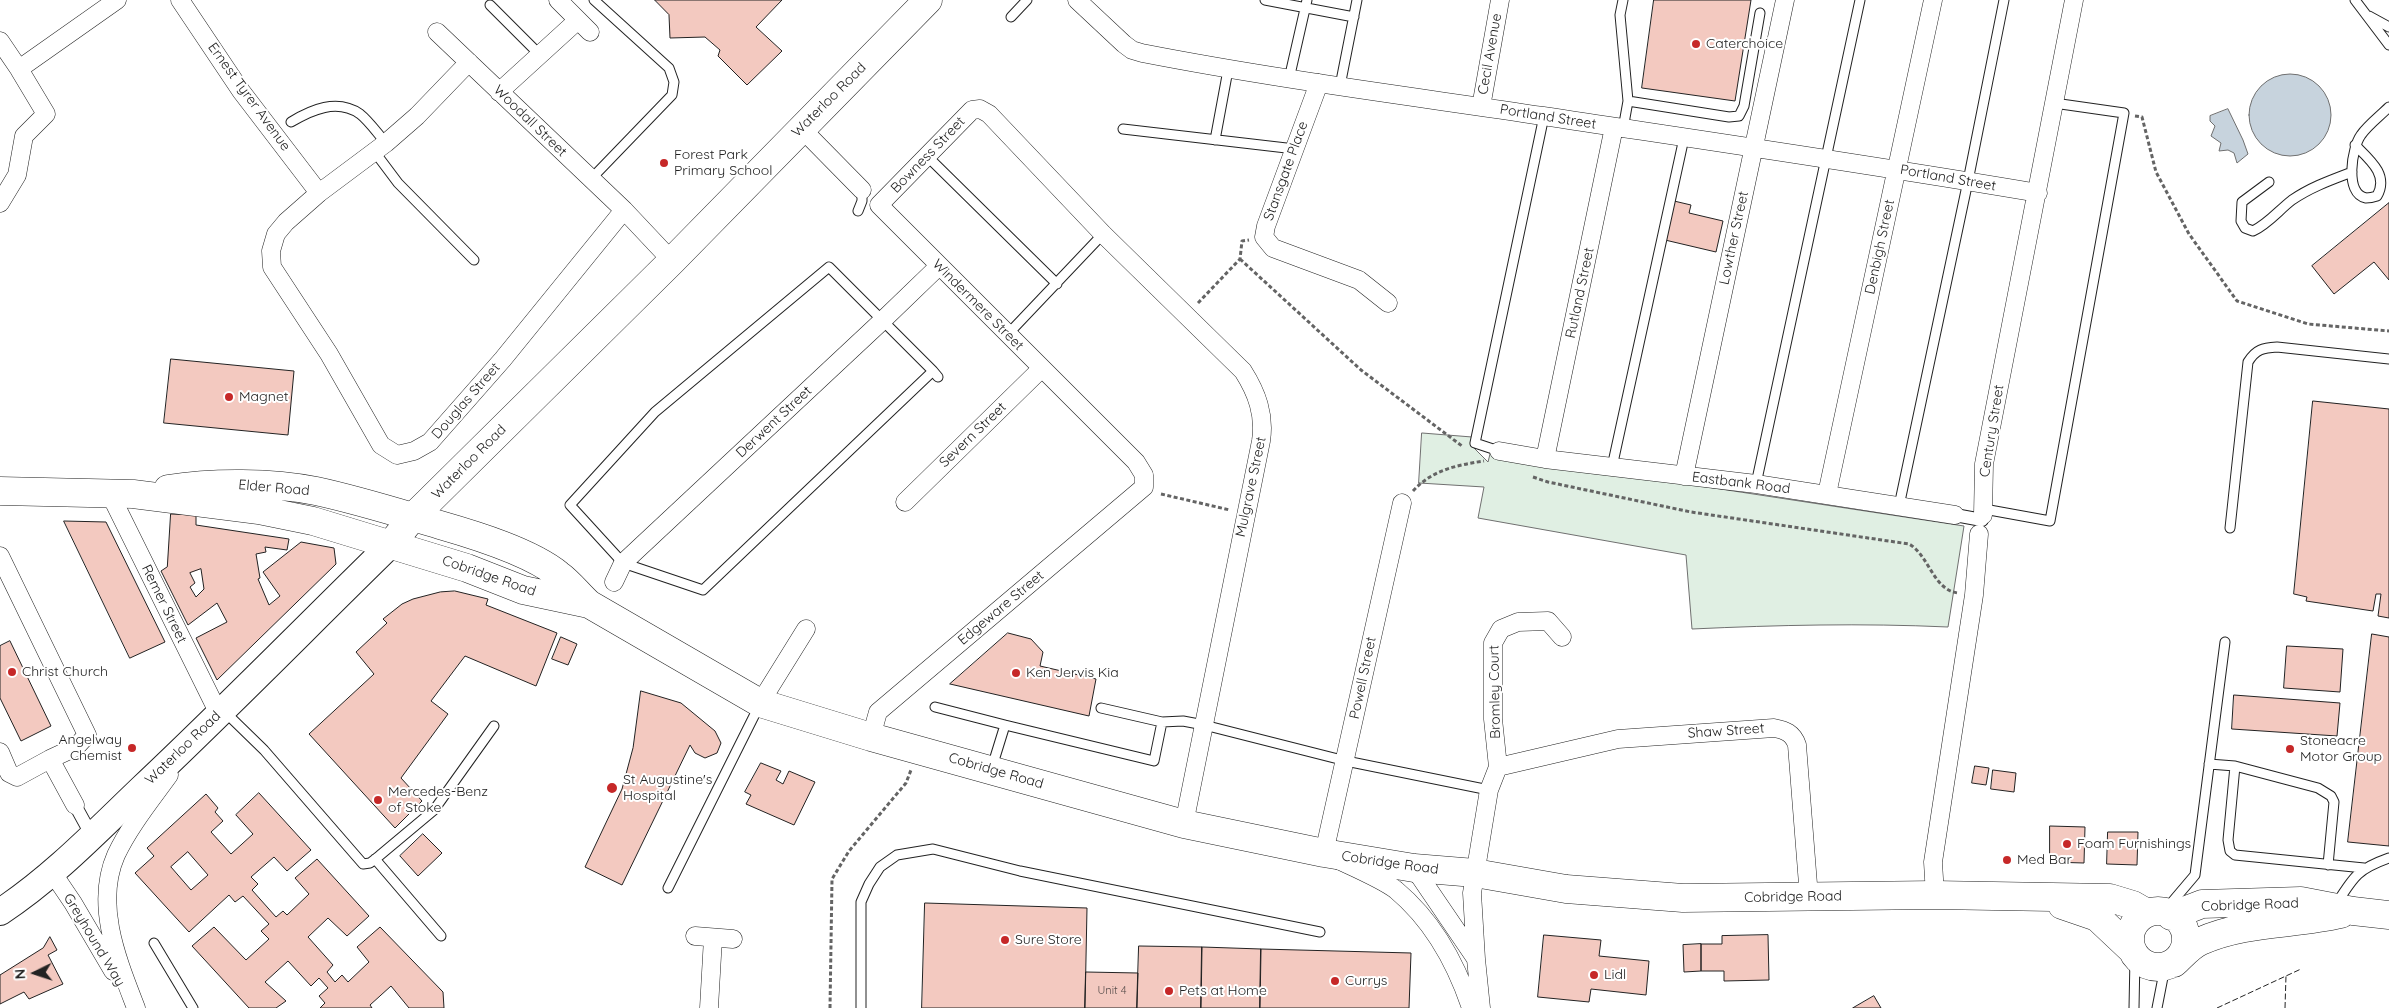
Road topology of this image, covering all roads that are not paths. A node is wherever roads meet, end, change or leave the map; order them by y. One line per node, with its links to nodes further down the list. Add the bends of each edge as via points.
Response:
1 (117, 0): 30 (street)
2 (558, 0): 28 (street, via 584,26)
3 (594, 0): 56 (lane, via 669,68 674,82 672,95)
4 (928, 0): 43 (highway, Waterloo Road)
5 (1027, 0): 22 (lane)
6 (1077, 0): 31 (street, Portland Street, via 1132,50)
7 (1265, 0): 18 (lane)
8 (1357, 0): 23 (lane)
9 (1500, 0): 38 (street, Cecil Avenue)
10 (1623, 0): 36 (lane, via 1620,15)
11 (1785, 0): 50 (street, Lowther Street)
12 (1860, 0): 53 (lane)
13 (1933, 0): 54 (street, Denbigh Street)
14 (2004, 0): 57 (lane)
15 (2074, 0): 37 (street, Century Street)
16 (2355, 0): 21 (lane)
17 (185, 1): 60 (street, Ernest Tyrer Avenue, via 241,91)
18 (1306, 4): 23 (lane); 32 (lane)
19 (490, 5): 28 (lane)
20 (1760, 13): 36 (lane, via 1744,106 1739,116)
21 (2366, 15): 24 (lane); 27 (lane)
22 (1011, 17)
23 (1354, 18): 34 (lane)
24 (2389, 27)
25 (437, 32): 29 (street, Woodall Street)
26 (0, 41): 30 (street)
27 (2389, 45)
28 (540, 55): 35 (street)
29 (469, 62): 35 (street, Woodall Street); 49 (street, via 417,116)
30 (19, 69): 62 (street, via 46,114 24,136 17,175)
31 (1228, 70): 32 (street, Portland Street); 47 (lane)
32 (1289, 79): 33 (street, Portland Street)
33 (1318, 83): 34 (street, Portland Street); 51 (street, Stansgate Place)
34 (1340, 86): 38 (street, Portland Street)
35 (499, 92): 56 (street, Woodall Street)
36 (1628, 100): 44 (lane)
37 (2054, 103): 61 (street, Century Street); 90 (lane, via 2124,114 2050,521)
38 (1481, 107): 41 (street, Portland Street)
39 (2389, 107): 48 (lane, via 2361,134)
40 (980, 109): 52 (street, Bowness Street, via 972,110); 66 (street, Mulgrave Street, via 989,114)
41 (1544, 116): 44 (street, Portland Street); 76 (lane, via 1475,443)
42 (291, 122): 49 (lane, via 312,109 343,108 359,114)
43 (801, 128): 59 (street, Windermere Street); 68 (highway, Waterloo Road)
44 (1619, 128): 46 (street, Portland Street); 77 (street, Rutland Street)
45 (1122, 129): 47 (lane)
46 (1684, 138): 50 (street, Portland Street); 78 (lane)
47 (1215, 140): 51 (lane)
48 (2355, 145): 55 (lane); 55 (lane, via 2381,170 2383,189 2377,196 2365,198 2353,185)
49 (380, 147): 60 (street); 67 (lane, via 398,182)
50 (1752, 148): 53 (street, Portland Street); 79 (street, Lowther Street)
51 (1295, 149): 71 (street, Stansgate Place, via 1264,237 1273,248 1359,280)
52 (927, 156): 63 (street, Bowness Street); 70 (lane)
53 (1826, 160): 54 (street, Portland Street); 80 (lane)
54 (1896, 168): 57 (street, Portland Street); 84 (street, Denbigh Street)
55 (2352, 172): 58 (lane, via 2313,187 2292,200 2262,227 2253,231 2245,228 2241,221 2242,202)
56 (591, 179): 64 (street, Woodall Street)
57 (1968, 181): 61 (street, Portland Street); 87 (lane)
58 (2269, 182)
59 (862, 190): 63 (street, Windermere Street); 65 (lane)
60 (319, 193): 64 (street, Douglas Street, via 276,234 271,251 272,267 329,354 381,445 397,455 414,451 430,442)
61 (2038, 193): 90 (street, Century Street, via 1984,464)
62 (0, 203)
63 (879, 205): 69 (street, Windermere Street)
64 (624, 210): 68 (street)
65 (858, 211)
66 (1103, 234): 70 (lane); 106 (street, Mulgrave Street, via 1242,371 1260,406 1263,426)
67 (474, 260)
68 (672, 261): 89 (highway, Waterloo Road)
69 (938, 266): 72 (street, Derwent Street); 73 (street, Windermere Street)
70 (1057, 284): 73 (lane)
71 (1388, 303)
72 (883, 320): 94 (street, Derwent Street); 94 (lane, via 936,374 703,590); 94 (lane, via 829,267 655,412 570,504)
73 (1008, 333): 75 (street, Windermere Street)
74 (2389, 359): 91 (lane, via 2278,347 2254,352 2248,362)
75 (1042, 368): 81 (street, Windermere Street, via 1136,462 1144,475); 85 (street, Severn Street)
76 (1492, 456): 77 (street, Eastbank Road)
77 (1545, 459): 78 (street, Eastbank Road)
78 (1612, 467): 79 (street, Eastbank Road)
79 (1684, 476): 80 (street, Eastbank Road)
80 (1756, 484): 84 (street, Eastbank Road)
81 (1144, 487): 108 (street, Edgeware Street, via 878,712)
82 (0, 491): 83 (highway, Elder Road)
83 (122, 494): 89 (highway, Elder Road, via 199,484 276,487 314,491); 92 (highway, Elder Road, via 259,510 313,521); 103 (street, Remer Street)
84 (1827, 494): 87 (street, Eastbank Road)
85 (905, 502)
86 (1402, 503): 112 (street, Powell Street)
87 (1899, 506): 88 (street, Eastbank Road)
88 (1955, 515): 90 (street, Eastbank Road)
89 (413, 517): 92 (highway, Waterloo Road); 96 (highway, Cobridge Road, via 516,551 558,574)
90 (1982, 519): 130 (street, Century Street, via 1974,595 1933,862)
91 (2230, 528)
92 (391, 544): 96 (highway, Cobridge Road, via 523,590); 103 (main road, Waterloo Road)
93 (0, 556): 111 (street, via 87,735 76,747)
94 (623, 563): 95 (street, Derwent Street)
95 (614, 582)
96 (589, 604): 100 (highway, Cobridge Road)
97 (806, 629): 100 (street)
98 (1562, 636): 115 (street, Bromley Court, via 1548,621 1518,622 1501,629 1492,643 1493,719)
99 (2225, 642): 113 (lane)
100 (760, 703): 108 (highway, Cobridge Road); 129 (lane)
101 (935, 707): 105 (lane)
102 (1101, 708): 104 (lane)
103 (221, 712): 109 (main road, Waterloo Road); 123 (lane, via 264,750 363,864)
104 (1162, 722): 105 (lane, via 1154,761); 106 (lane)
105 (1005, 725): 116 (lane)
106 (1204, 725): 112 (lane); 119 (street, Mulgrave Street)
107 (494, 726): 123 (lane, via 434,810)
108 (871, 737): 116 (highway, Cobridge Road)
109 (195, 738): 120 (main road, Waterloo Road); 147 (street, Greyhound Way, via 142,812 116,856 109,886 108,912 113,949)
110 (0, 752): 111 (street, via 9,773 17,776)
111 (50, 759): 118 (street)
112 (1346, 760): 117 (lane); 121 (street, Powell Street)
113 (2209, 764): 114 (lane); 135 (lane, via 2195,875)
114 (2235, 766): 124 (lane, via 2318,788 2331,796 2334,802); 124 (lane, via 2228,840 2234,855)
115 (1498, 767): 117 (street); 131 (street, Shaw Street, via 1618,739 1774,728 1784,730 1797,745)
116 (991, 770): 119 (highway, Cobridge Road)
117 (1489, 790): 128 (street)
118 (75, 805): 120 (street)
119 (1184, 824): 121 (highway, Cobridge Road)
120 (92, 836): 127 (main road, Waterloo Road)
121 (1324, 853): 125 (highway, Cobridge Road); 151 (street, via 1395,889 1431,925 1463,983)
122 (2389, 858): 126 (lane)
123 (375, 859): 139 (lane)
124 (2328, 865): 126 (lane)
125 (1414, 868): 128 (highway, Cobridge Road); 145 (street)
126 (2364, 868): 134 (lane, via 2355,875)
127 (52, 872): 133 (main road, Waterloo Road); 147 (street, Greyhound Way)
128 (1475, 873): 131 (highway, Cobridge Road, via 1566,889 1683,898); 145 (street, via 1472,894)
129 (668, 888)
130 (1935, 895): 131 (highway, Cobridge Road); 132 (highway, Cobridge Road)
131 (1809, 897)
132 (2038, 898): 135 (highway, Cobridge Road, via 2110,898); 144 (highway, Cobridge Road, via 2097,917)
133 (0, 912)
134 (2334, 913): 135 (highway, Cobridge Road, via 2301,901 2202,904); 136 (highway, Cobridge Road); 138 (highway); 146 (highway, Cobridge Road, via 2263,924 2200,942)
135 (2161, 914): 144 (highway, via 2138,918 2132,926); 146 (highway, via 2177,919 2185,933 2185,946 2180,956)
136 (2389, 915)
137 (1320, 932): 150 (lane, via 1020,870 933,848 897,855 880,867 869,884 861,902)
138 (2389, 933)
139 (441, 936)
140 (695, 936): 141 (street)
141 (713, 938): 142 (street); 149 (street)
142 (733, 938)
143 (154, 943): 148 (lane)
144 (2133, 953): 146 (highway, via 2149,966); 153 (lane)
145 (1476, 959): 152 (street)
146 (2169, 965): 154 (lane)
147 (135, 1008)
148 (193, 1008)
149 (709, 1008)
150 (861, 1008)
151 (1471, 1008)
152 (1481, 1008)
153 (2134, 1008)
154 (2157, 1008)

